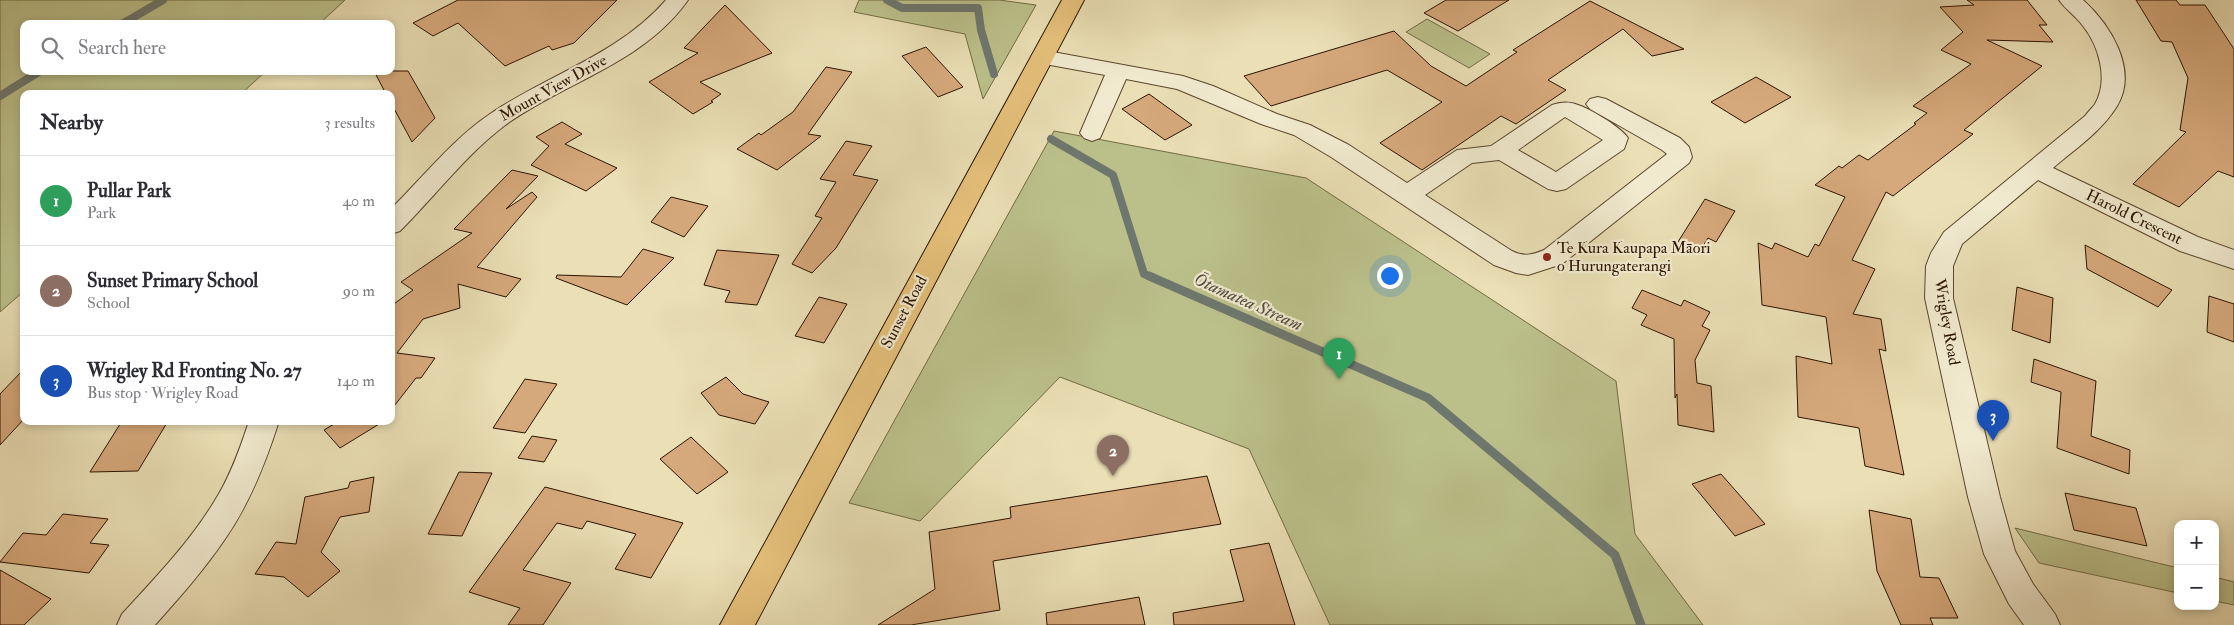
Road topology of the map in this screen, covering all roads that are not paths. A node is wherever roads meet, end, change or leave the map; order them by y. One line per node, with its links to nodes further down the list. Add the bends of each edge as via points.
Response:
1 (677, 0): 11 (street, Mount View Drive, via 653,26 632,42 536,94 495,121)
2 (1073, 0): 4 (main road, Sunset Road)
3 (2070, 0): 9 (street, Wrigley Road, via 2083,10 2100,34 2112,60 2113,84 2107,104 2092,121)
4 (1042, 57): 5 (street); 15 (main road, Sunset Road)
5 (1118, 70): 7 (street); 10 (street, via 1183,83 1302,130)
6 (1598, 104): 10 (street, via 1671,144 1680,157 1553,257 1524,266 1511,263)
7 (1092, 133)
8 (1501, 151): 10 (street, via 1466,156)
9 (2036, 169): 12 (street, Harold Crescent, via 2180,240); 16 (street, Wrigley Road, via 1953,238 1942,253 1937,273 1958,383 2000,554 2021,594)
10 (1406, 195)
11 (395, 221)
12 (2234, 260)
13 (263, 425): 14 (street, via 236,494 212,532)
14 (134, 625)
15 (737, 625)
16 (2043, 625)

